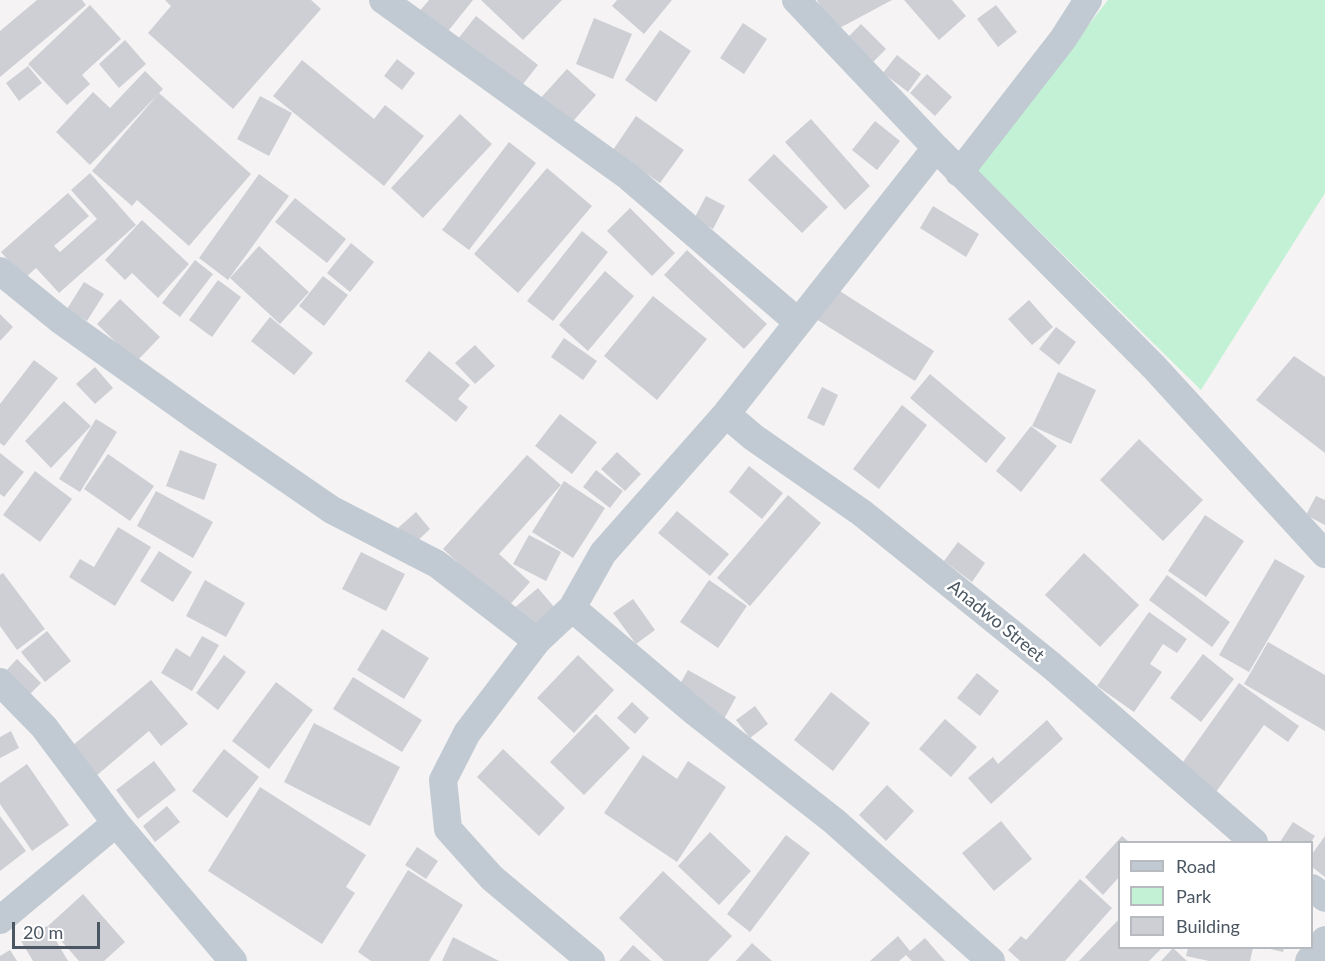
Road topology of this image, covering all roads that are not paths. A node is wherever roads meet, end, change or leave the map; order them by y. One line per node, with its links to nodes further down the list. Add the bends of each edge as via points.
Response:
1 (382, 0): 7 (street, via 629,177)
2 (796, 0): 4 (street)
3 (1088, 0): 5 (street, via 1064,39)
4 (936, 148): 5 (street); 7 (street)
5 (959, 173): 9 (street, via 1154,368)
6 (0, 271): 11 (street, via 58,319 198,418 332,510 437,564)
7 (798, 322): 8 (street)
8 (726, 414): 10 (street, via 603,553); 14 (street, Anadwo Street, via 753,438 862,513 1018,638)
9 (1325, 554)
10 (573, 608): 11 (street); 19 (street, via 695,712 834,821)
11 (537, 641): 18 (street, via 467,733 442,780 447,829 492,878)
12 (0, 682): 13 (street, via 44,727)
13 (116, 824): 15 (street); 17 (street)
14 (1252, 841)
15 (0, 920)
16 (1325, 940): 20 (street)
17 (233, 961)
18 (591, 961)
19 (992, 961)
20 (1309, 961)

